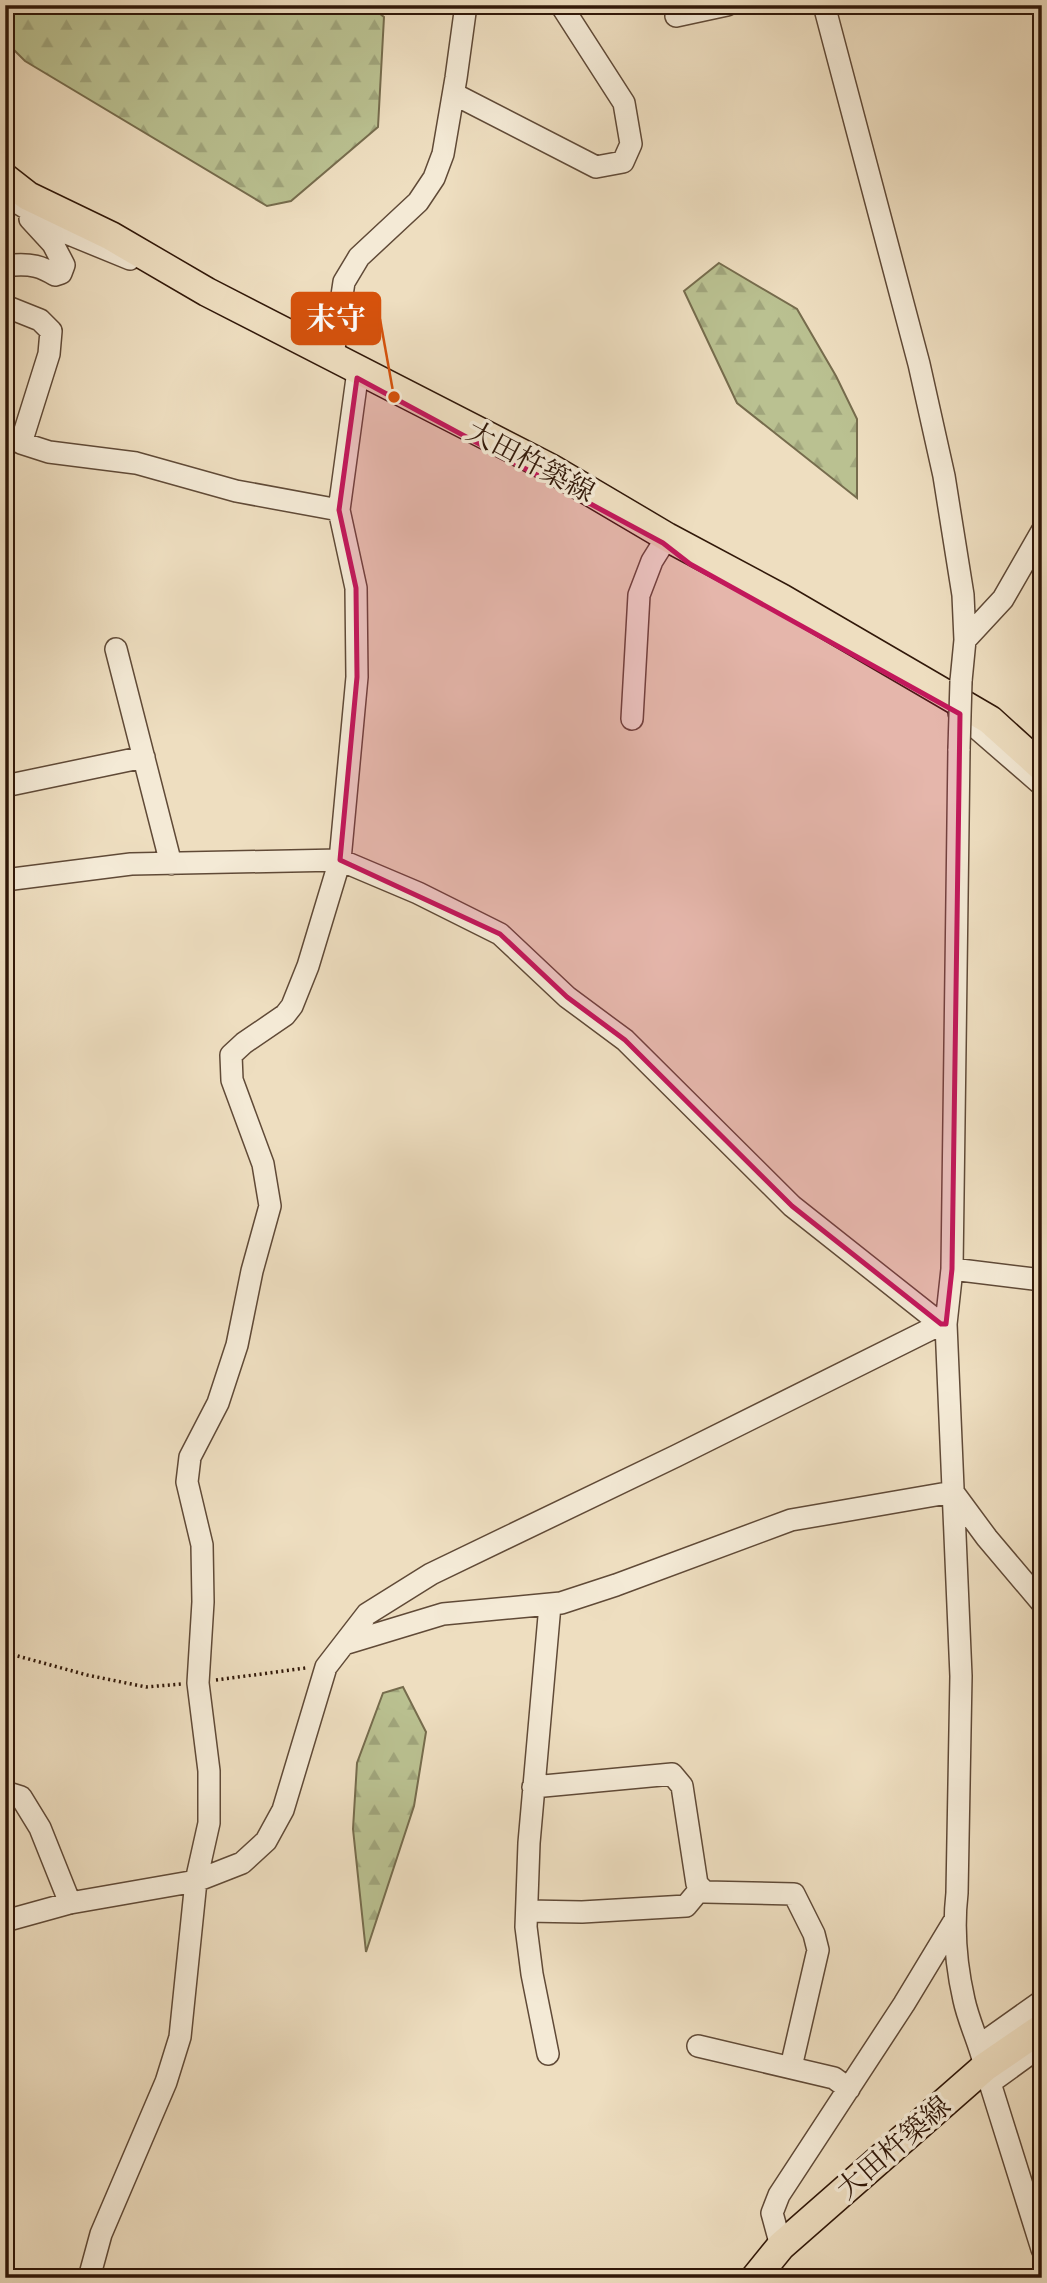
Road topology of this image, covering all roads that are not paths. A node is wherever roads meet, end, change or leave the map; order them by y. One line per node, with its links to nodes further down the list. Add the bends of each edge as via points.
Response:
1 (466, 5): 6 (street)
2 (561, 5): 6 (street, via 624,103 631,144 623,162 596,167)
3 (727, 5): 5 (street)
4 (824, 5): 16 (street, via 922,376 944,476)
5 (676, 16)
6 (454, 93): 11 (street, via 434,178 418,202 359,257 344,282)
7 (5, 178): 8 (main road, 大田杵築線)
8 (20, 200): 9 (street, via 31,223 53,244 64,265 55,275 41,266); 11 (main road, 大田杵築線, via 111,236)
9 (14, 265)
10 (5, 306): 12 (street, via 40,320 51,331 49,354)
11 (348, 367): 13 (street); 15 (main road, 大田杵築線, via 552,469)
12 (13, 442): 13 (street, via 49,452 136,463 236,491)
13 (339, 510): 23 (street, via 356,588 356,664)
14 (1042, 531): 16 (street, via 1003,599)
15 (665, 540): 18 (street, via 639,595); 20 (main road, 大田杵築線, via 781,598 967,705); 21 (street, via 690,564 963,716)
16 (965, 640): 26 (street, bridge, via 959,749)
17 (116, 649): 19 (street)
18 (632, 719)
19 (144, 757): 22 (street); 24 (street)
20 (1042, 767)
21 (1042, 785)
22 (5, 786)
23 (340, 860): 24 (street); 28 (street, via 499,934 566,997 625,1040 792,1206); 35 (street, via 292,1006 231,1055 232,1080 263,1164 270,1206 237,1345 218,1403 190,1457 187,1482 202,1545 204,1602 198,1683 209,1771 209,1823)
24 (171, 864): 25 (street, via 131,864)
25 (5, 880)
26 (952, 1269): 27 (street); 28 (street)
27 (1042, 1280)
28 (944, 1324): 29 (street); 32 (street, via 431,1574 367,1614)
29 (953, 1492): 30 (street); 31 (street, via 791,1520); 40 (street, via 961,1676)
30 (1042, 1603)
31 (550, 1605): 32 (street, via 443,1614); 33 (street)
32 (344, 1644): 35 (street, via 326,1667 283,1810 265,1841 242,1863)
33 (533, 1787): 36 (street, via 672,1774 682,1786 696,1884); 38 (street)
34 (5, 1792): 37 (street, via 21,1797 40,1828)
35 (196, 1881): 37 (street); 51 (street, via 180,2037 166,2082 101,2234)
36 (701, 1888): 38 (street, via 685,1906); 47 (street, via 705,1892 794,1894 818,1950)
37 (71, 1903): 39 (street)
38 (527, 1911): 45 (street, via 532,1974)
39 (5, 1921)
40 (953, 1923): 46 (street, via 964,2002); 48 (street)
41 (1042, 2001): 46 (street)
42 (1042, 2028): 46 (main road, 大田杵築線)
43 (698, 2046): 47 (street)
44 (1042, 2046): 46 (street)
45 (548, 2054)
46 (985, 2065): 49 (main road, 大田杵築線); 50 (street)
47 (791, 2067): 48 (street, via 834,2078)
48 (849, 2089): 49 (street, via 779,2196 772,2213)
49 (781, 2246): 52 (main road, 大田杵築線)
50 (1042, 2249)
51 (89, 2278)
52 (755, 2278)

